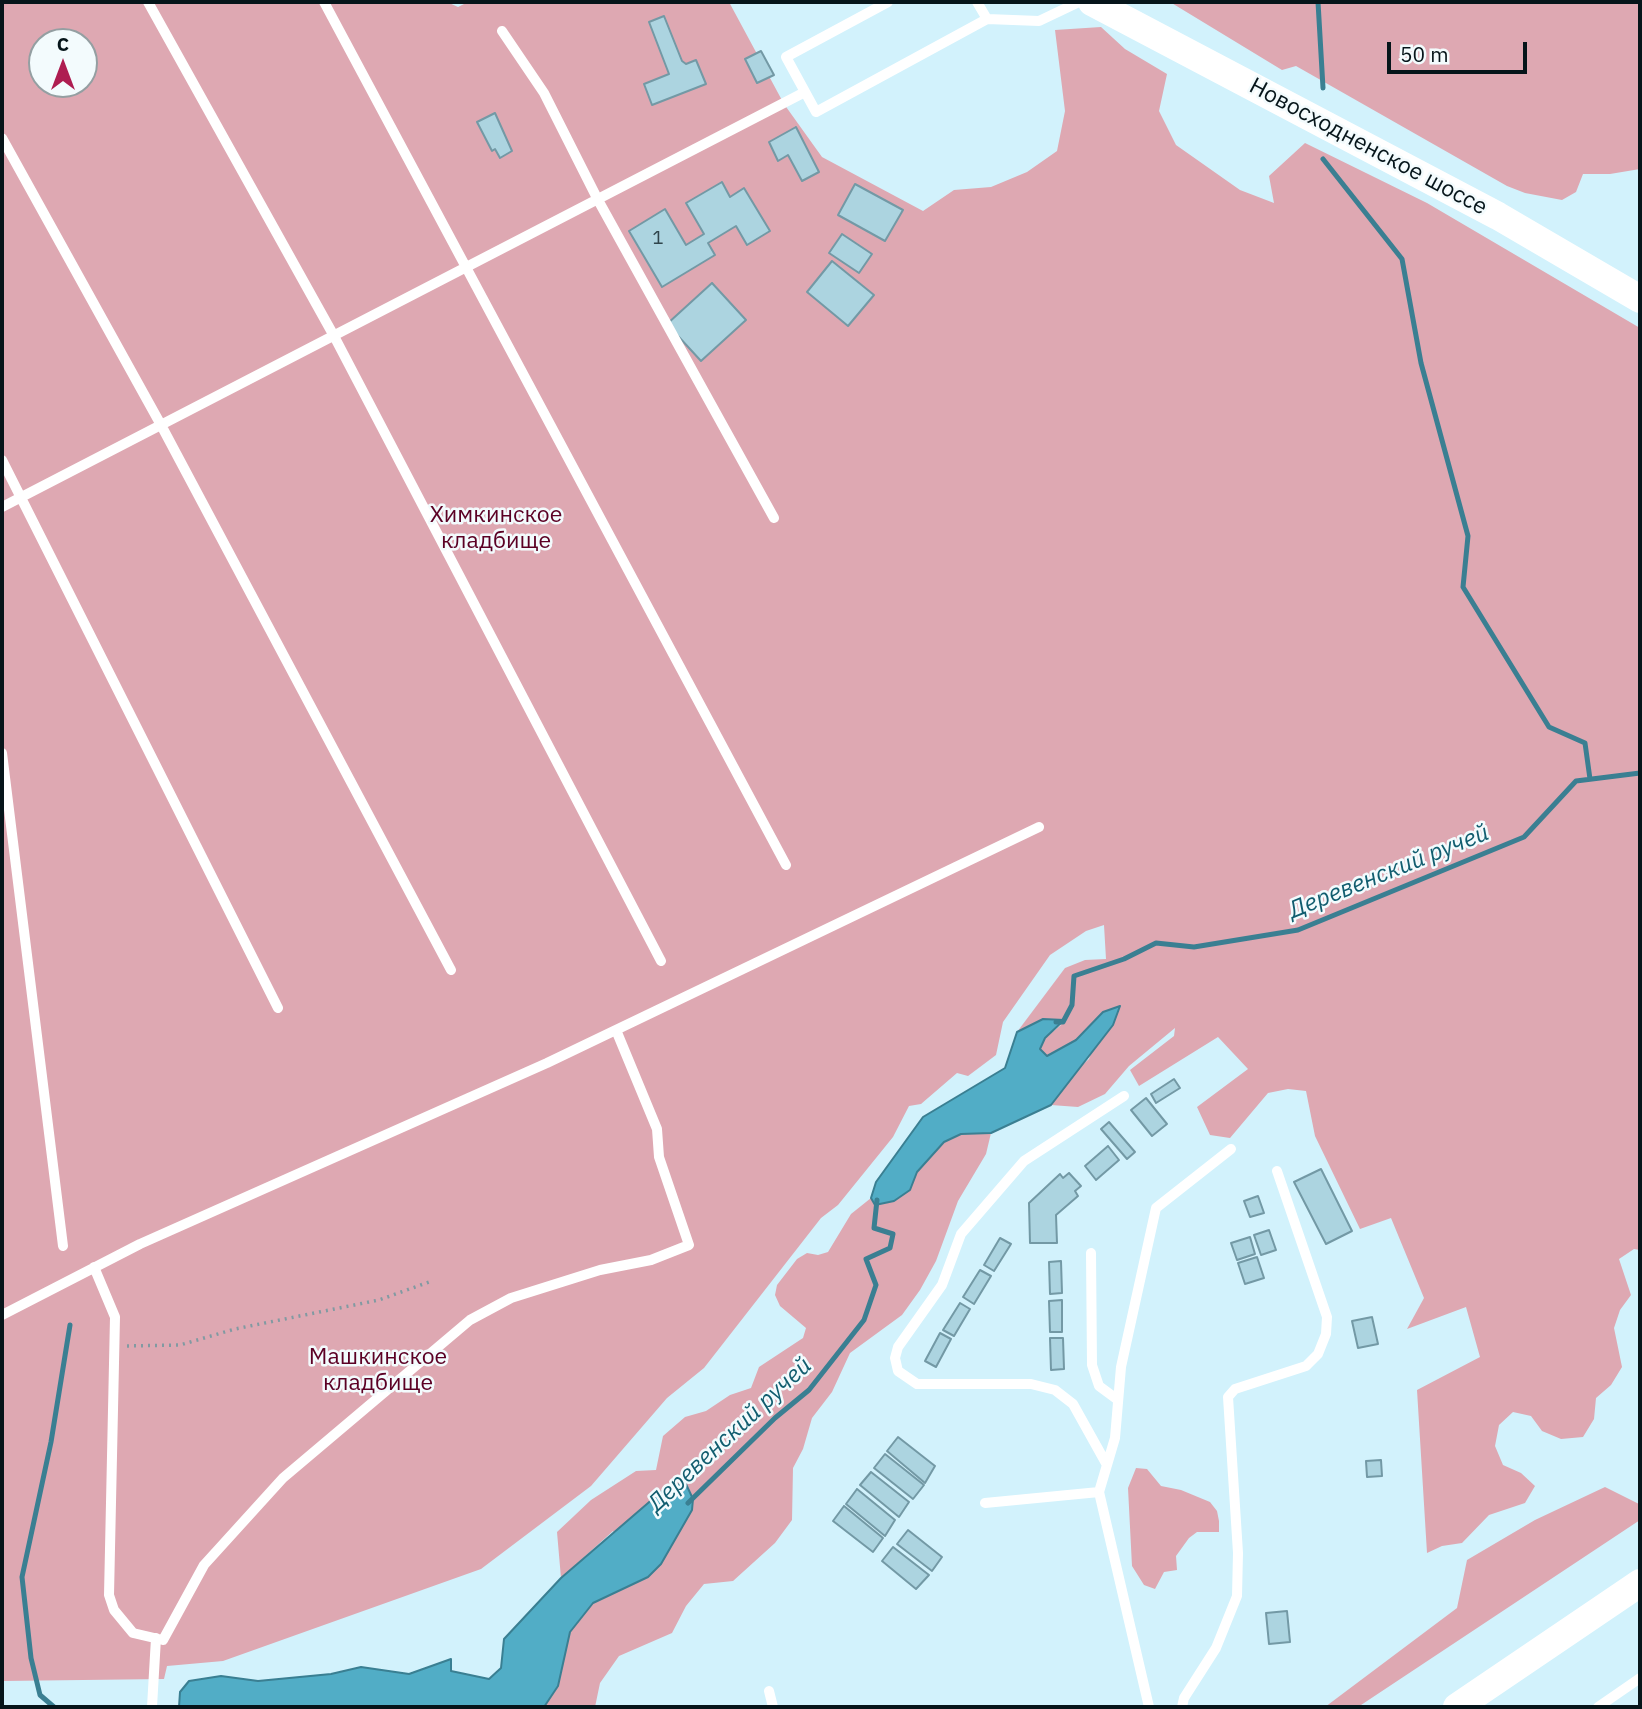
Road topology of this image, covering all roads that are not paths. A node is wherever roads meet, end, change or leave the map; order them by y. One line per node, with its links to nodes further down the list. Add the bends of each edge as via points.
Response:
1 (148, 2): 14 (lane)
2 (324, 2): 12 (lane)
3 (888, 2): 9 (lane, via 786,57)
4 (977, 2): 7 (lane)
5 (1079, 2): 7 (lane, via 1039,21)
6 (1092, 2): 13 (main road, Новосходненское шоссе, via 1498,216)
7 (987, 19): 9 (lane, via 816,112)
8 (502, 31): 11 (lane, via 544,93)
9 (805, 92): 11 (lane)
10 (2, 138): 15 (lane)
11 (598, 200): 12 (lane); 19 (lane)
12 (466, 268): 14 (lane); 22 (lane)
13 (1640, 299)
14 (334, 336): 15 (lane); 23 (lane)
15 (161, 425): 17 (lane); 24 (lane)
16 (2, 460): 17 (lane)
17 (21, 498): 18 (lane); 25 (lane)
18 (2, 507)
19 (774, 518)
20 (2, 753): 30 (lane)
21 (1039, 827): 26 (lane)
22 (786, 865)
23 (661, 961)
24 (451, 970)
25 (278, 1008)
26 (615, 1030): 32 (lane); 39 (lane, via 657,1129 659,1157 689,1245 651,1260 600,1270 511,1298 470,1320 283,1478 204,1565 163,1640)
27 (1124, 1096): 35 (lane, via 1024,1161 961,1234 942,1285 895,1359 898,1371 917,1384 1031,1384 1055,1390 1073,1404)
28 (1231, 1149): 34 (lane, via 1156,1208)
29 (1277, 1171): 45 (lane, via 1327,1317 1326,1334 1318,1354 1306,1366 1235,1388 1228,1397 1237,1596 1216,1648)
30 (62, 1246)
31 (1091, 1254): 34 (lane, via 1092,1365 1099,1386)
32 (94, 1267): 33 (lane); 39 (lane, via 115,1317 109,1595 114,1610 133,1633)
33 (2, 1315)
34 (1118, 1399): 35 (lane)
35 (1107, 1465): 36 (lane)
36 (1099, 1492): 37 (lane); 44 (lane)
37 (985, 1503)
38 (1640, 1583): 46 (main road)
39 (156, 1638): 42 (lane)
40 (1640, 1678): 47 (lane)
41 (769, 1691): 43 (lane)
42 (152, 1707)
43 (773, 1707)
44 (1149, 1707)
45 (1182, 1707)
46 (1457, 1707)
47 (1598, 1707)

